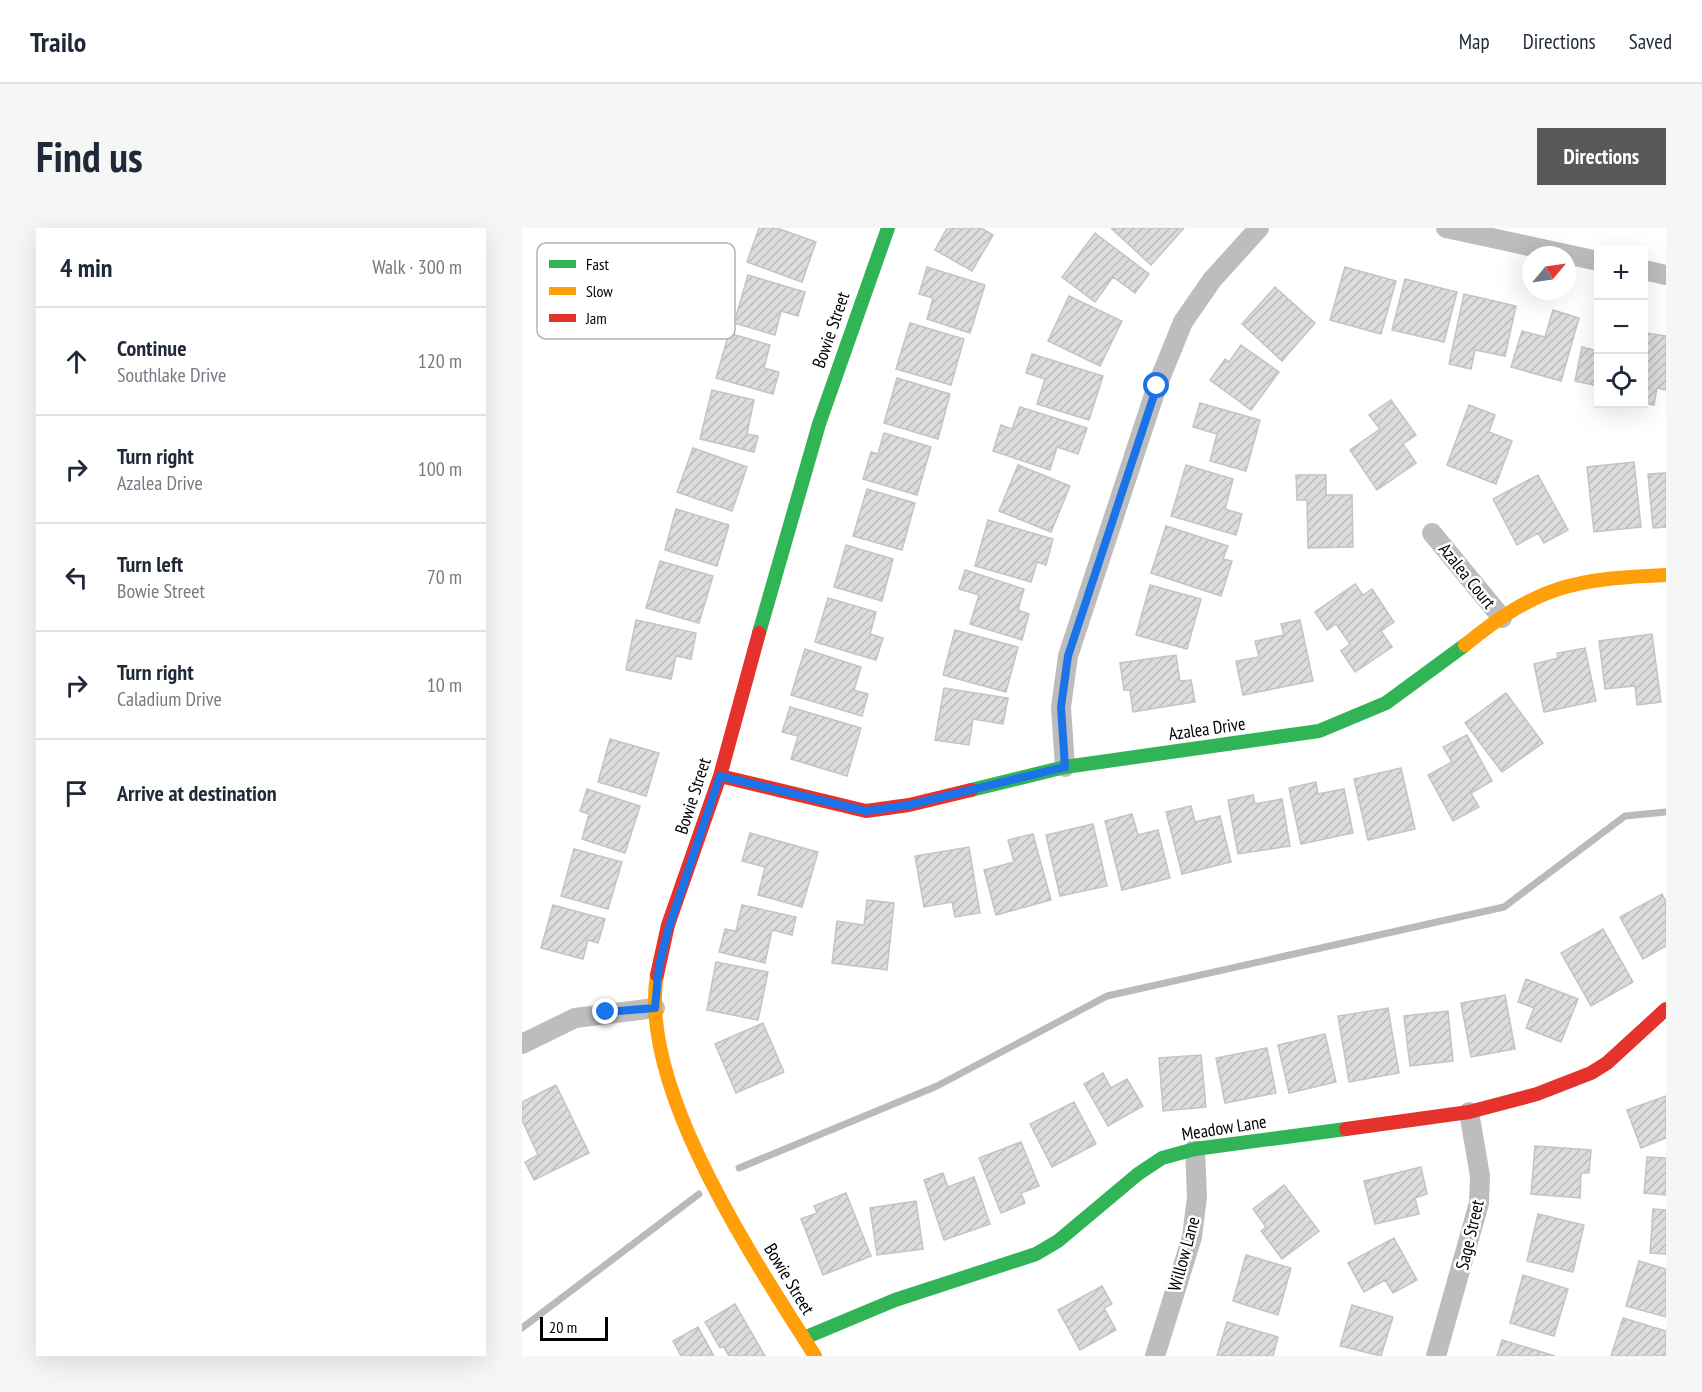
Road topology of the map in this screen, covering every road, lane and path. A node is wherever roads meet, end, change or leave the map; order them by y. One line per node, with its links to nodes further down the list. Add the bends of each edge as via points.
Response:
1 (888, 228): 11 (street, Bowie Street, via 852,319 786,531)
2 (1259, 228): 10 (street, via 1212,280 1183,322 1157,386 1068,656 1061,707)
3 (1446, 228): 4 (street)
4 (1594, 260)
5 (1648, 271): 6 (street)
6 (1666, 275)
7 (1432, 533): 9 (street, Azalea Court)
8 (1666, 575): 9 (street, Azalea Drive, via 1600,578 1548,591)
9 (1502, 618): 10 (street, Azalea Drive, via 1396,698 1360,718 1319,731)
10 (1065, 767): 11 (street, Azalea Drive, via 909,805 866,811)
11 (720, 776): 12 (street, Bowie Street, via 668,930)
12 (655, 1008): 14 (street, via 575,1018); 17 (street, Bowie Street, via 664,1066 683,1124 719,1198)
13 (1666, 1009): 15 (street, Meadow Lane, via 1591,1073 1537,1094)
14 (522, 1044)
15 (1469, 1112): 16 (street, Meadow Lane); 20 (street, Sage Street, via 1480,1176 1479,1203)
16 (1195, 1149): 17 (street, Meadow Lane, via 1162,1158 1138,1173 1058,1241 1036,1254 895,1300); 19 (street, Willow Lane, via 1197,1197 1192,1237)
17 (804, 1338): 18 (street, Bowie Street)
18 (814, 1356)
19 (1155, 1356)
20 (1436, 1356)

